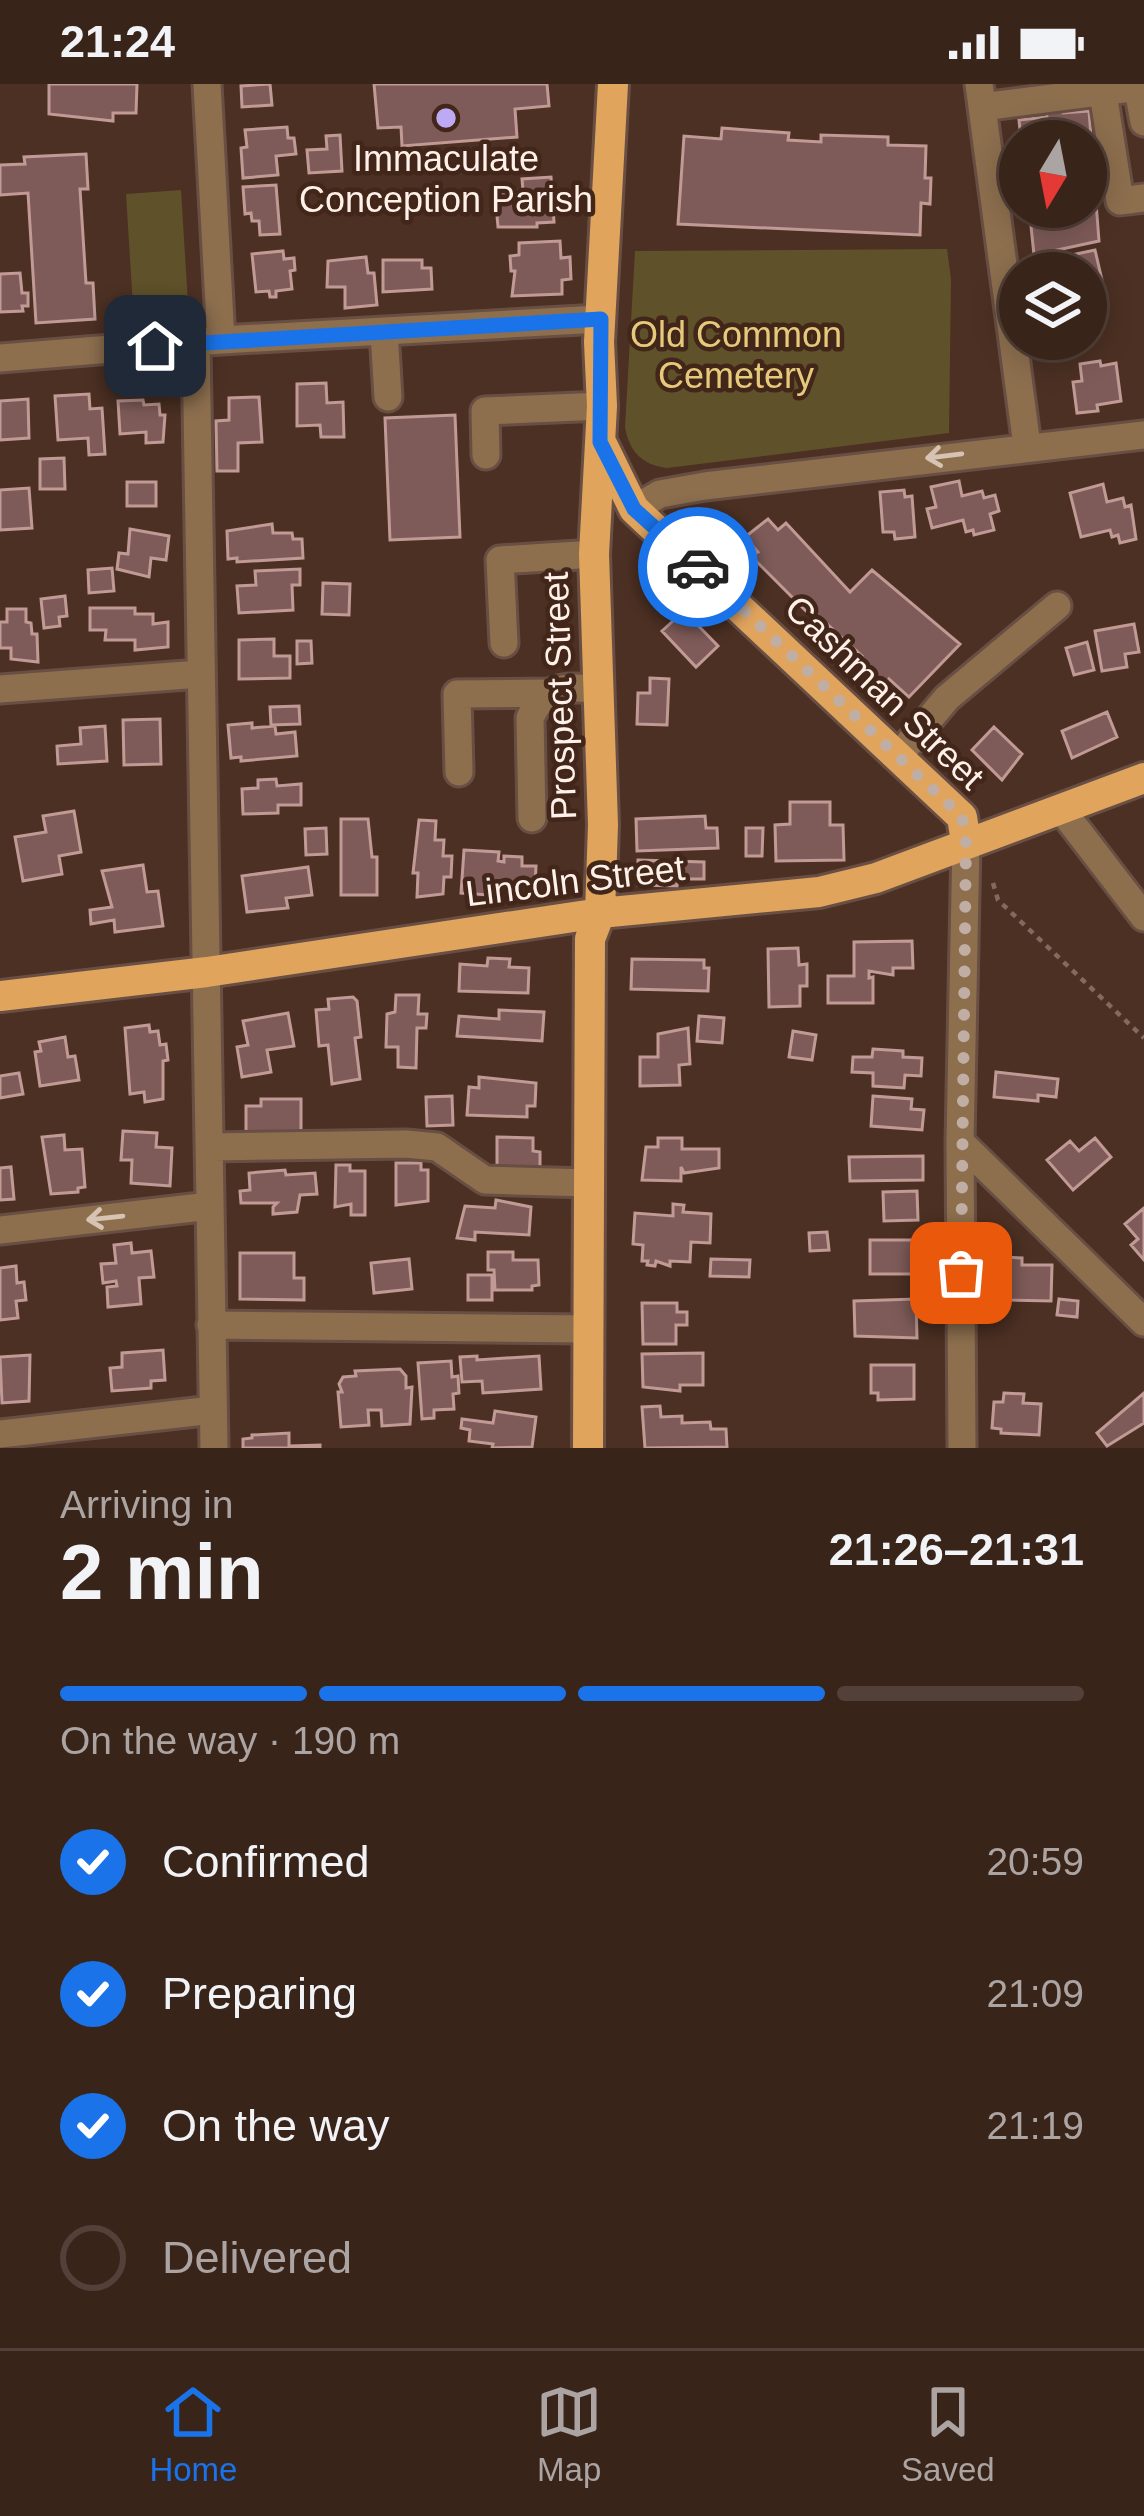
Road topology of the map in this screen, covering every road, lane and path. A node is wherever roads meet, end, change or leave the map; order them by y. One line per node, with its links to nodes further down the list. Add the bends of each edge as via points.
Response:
1 (207, 84): 11 (street)
2 (614, 84): 9 (main road, Prospect Street)
3 (1138, 85): 4 (street); 7 (street)
4 (1094, 90): 5 (street); 8 (street, via 1120,201)
5 (1044, 91): 6 (street)
6 (981, 96): 17 (street)
7 (1144, 122)
8 (1144, 198)
9 (601, 319): 10 (street); 14 (main road, Prospect Street)
10 (383, 332): 11 (street); 13 (street)
11 (208, 341): 12 (street); 23 (street)
12 (0, 358)
13 (388, 397)
14 (602, 406): 16 (main road, Prospect Street); 18 (street, via 485,410)
15 (1144, 435): 17 (street)
16 (600, 442): 19 (main road, Cashman Street); 20 (main road, Prospect Street)
17 (1027, 446): 19 (street, one-way to 19, via 705,486 660,494)
18 (486, 455)
19 (634, 509): 27 (main road, Cashman Street)
20 (594, 554): 22 (street, via 500,560); 25 (main road, Prospect Street)
21 (1057, 606): 27 (street, via 947,698)
22 (504, 643)
23 (200, 674): 24 (street); 36 (street)
24 (0, 688)
25 (598, 689): 26 (street); 34 (main road, Prospect Street)
26 (547, 692): 28 (street, via 457,694); 31 (street, via 530,718)
27 (899, 755): 32 (main road, Cashman Street, via 962,817)
28 (459, 772)
29 (1144, 778): 30 (main road, Lincoln Street)
30 (1061, 809): 32 (main road, Lincoln Street); 35 (street)
31 (532, 818)
32 (966, 842): 34 (main road, Lincoln Street, via 819,892); 39 (street)
33 (992, 880): 38 (path, via 998,900)
34 (600, 913): 36 (main road, Lincoln Street); 41 (main road, Prospect Street, via 590,940)
35 (1144, 917)
36 (207, 972): 37 (main road, Lincoln Street); 40 (street)
37 (0, 996)
38 (1144, 1038)
39 (960, 1142): 44 (street); 51 (street)
40 (210, 1148): 41 (street, via 406,1144 437,1147 485,1180); 42 (street)
41 (589, 1183): 46 (main road, Prospect Street)
42 (210, 1206): 43 (street, one-way to 43); 45 (street)
43 (0, 1230)
44 (1144, 1322)
45 (212, 1325): 46 (street); 47 (street)
46 (590, 1329): 50 (main road, Prospect Street)
47 (213, 1410): 48 (street); 49 (street)
48 (0, 1434)
49 (214, 1448)
50 (588, 1448)
51 (962, 1448)

